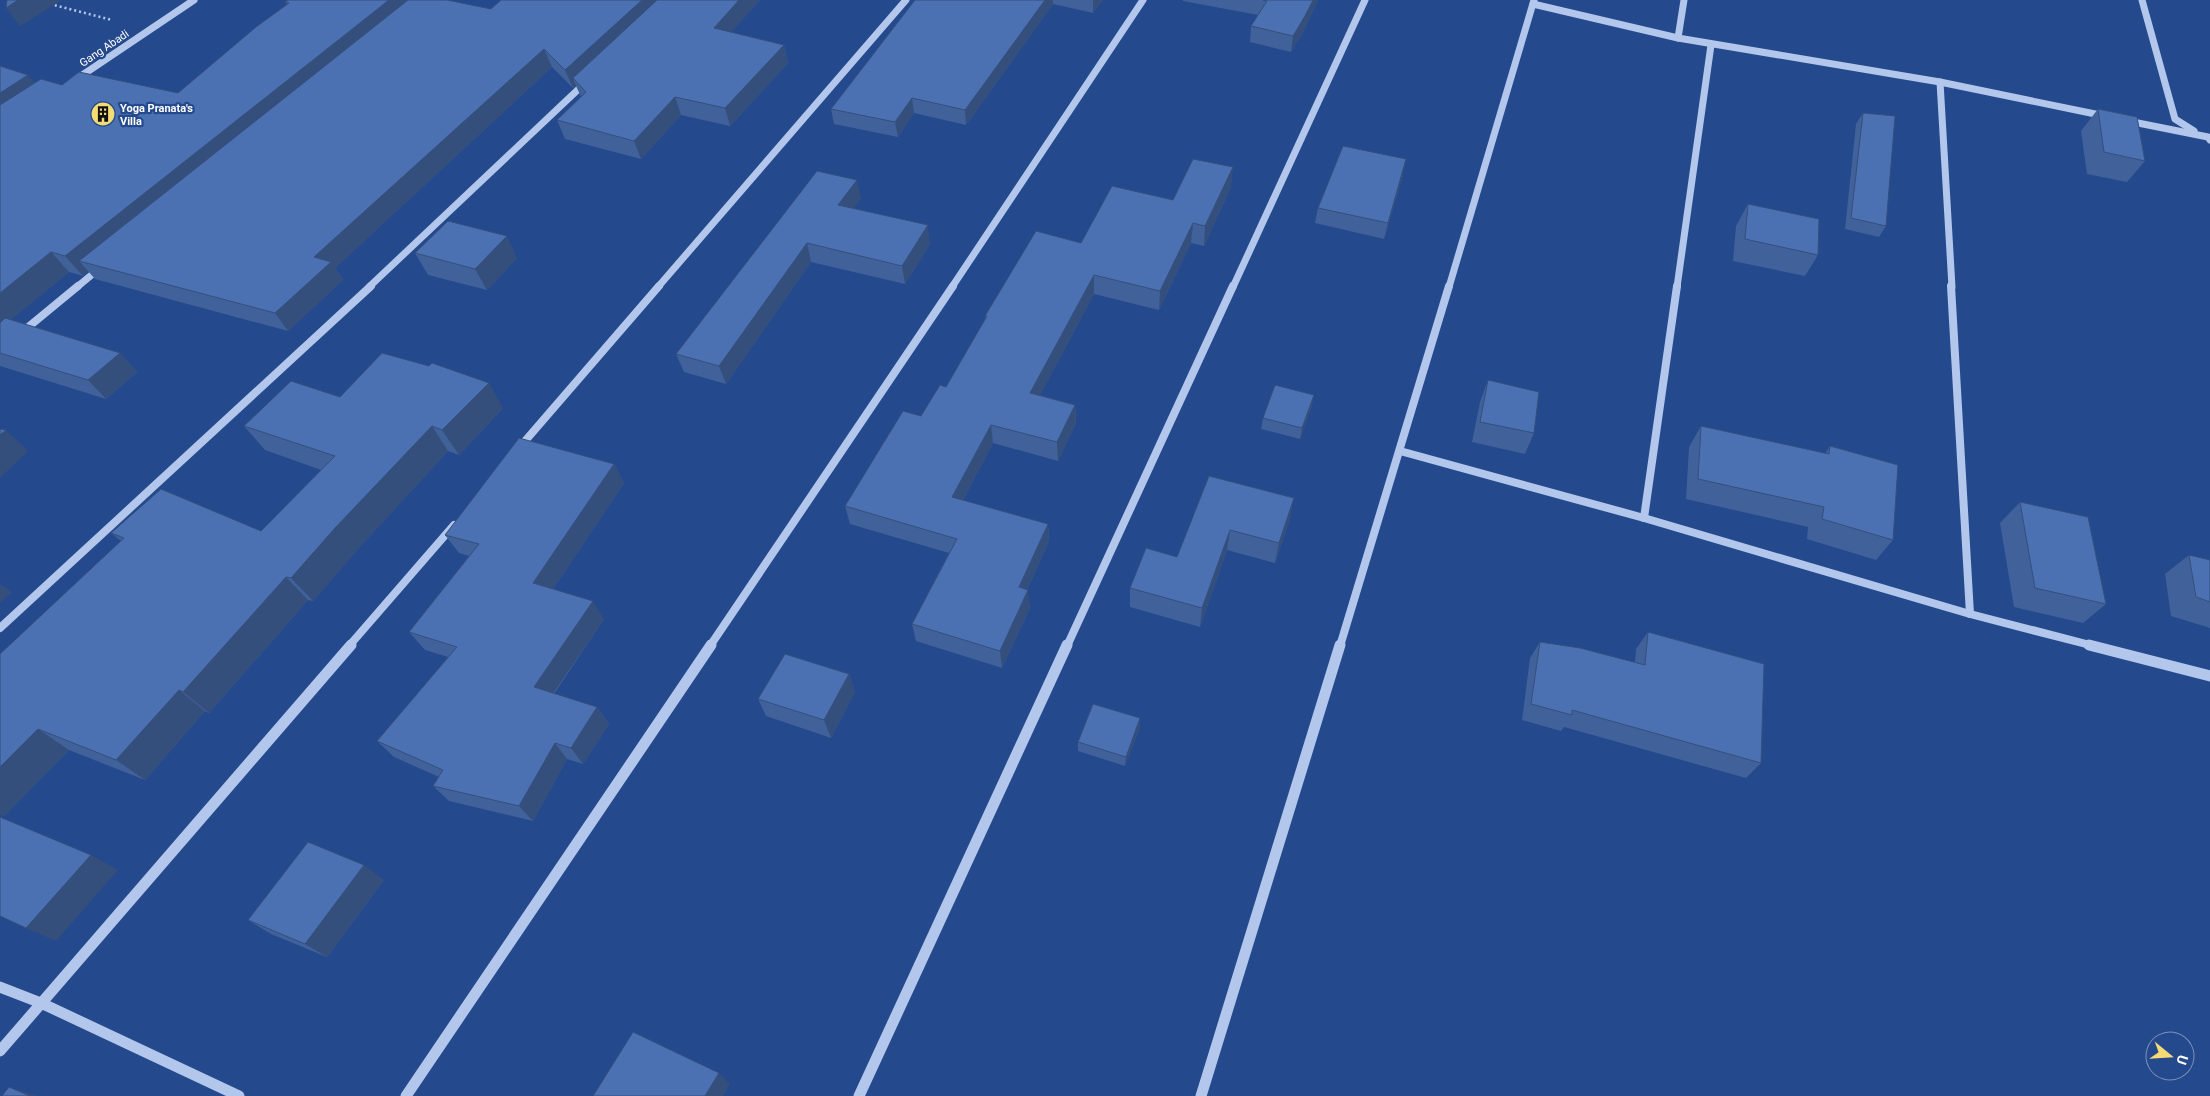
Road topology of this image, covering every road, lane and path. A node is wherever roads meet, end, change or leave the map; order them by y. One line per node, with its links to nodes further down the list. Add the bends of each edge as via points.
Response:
1 (194, 0): 9 (street, Gang Abadi)
2 (906, 0): 21 (street)
3 (1143, 0): 31 (street)
4 (1365, 0): 32 (street)
5 (1684, 0): 10 (street)
6 (2142, 0): 17 (street, via 2175,119)
7 (44, 2): 9 (path)
8 (1533, 2): 10 (street); 20 (street)
9 (149, 30): 14 (street, Gang Abadi)
10 (1678, 38): 11 (street)
11 (1711, 45): 13 (street); 22 (street)
12 (590, 79): 25 (street, via 308,345)
13 (1940, 82): 15 (street); 24 (street)
14 (66, 86)
15 (2113, 118)
16 (2122, 120): 17 (street)
17 (2209, 138)
18 (108, 262): 19 (street)
19 (15, 338)
20 (1400, 451): 22 (street); 33 (street)
21 (516, 453)
22 (1644, 518): 24 (street)
23 (457, 520): 28 (street)
24 (1970, 614): 26 (street)
25 (0, 628)
26 (2210, 676)
27 (0, 987): 28 (street)
28 (41, 1003): 29 (street); 30 (street)
29 (0, 1050)
30 (239, 1096)
31 (406, 1096)
32 (859, 1096)
33 (1201, 1096)

